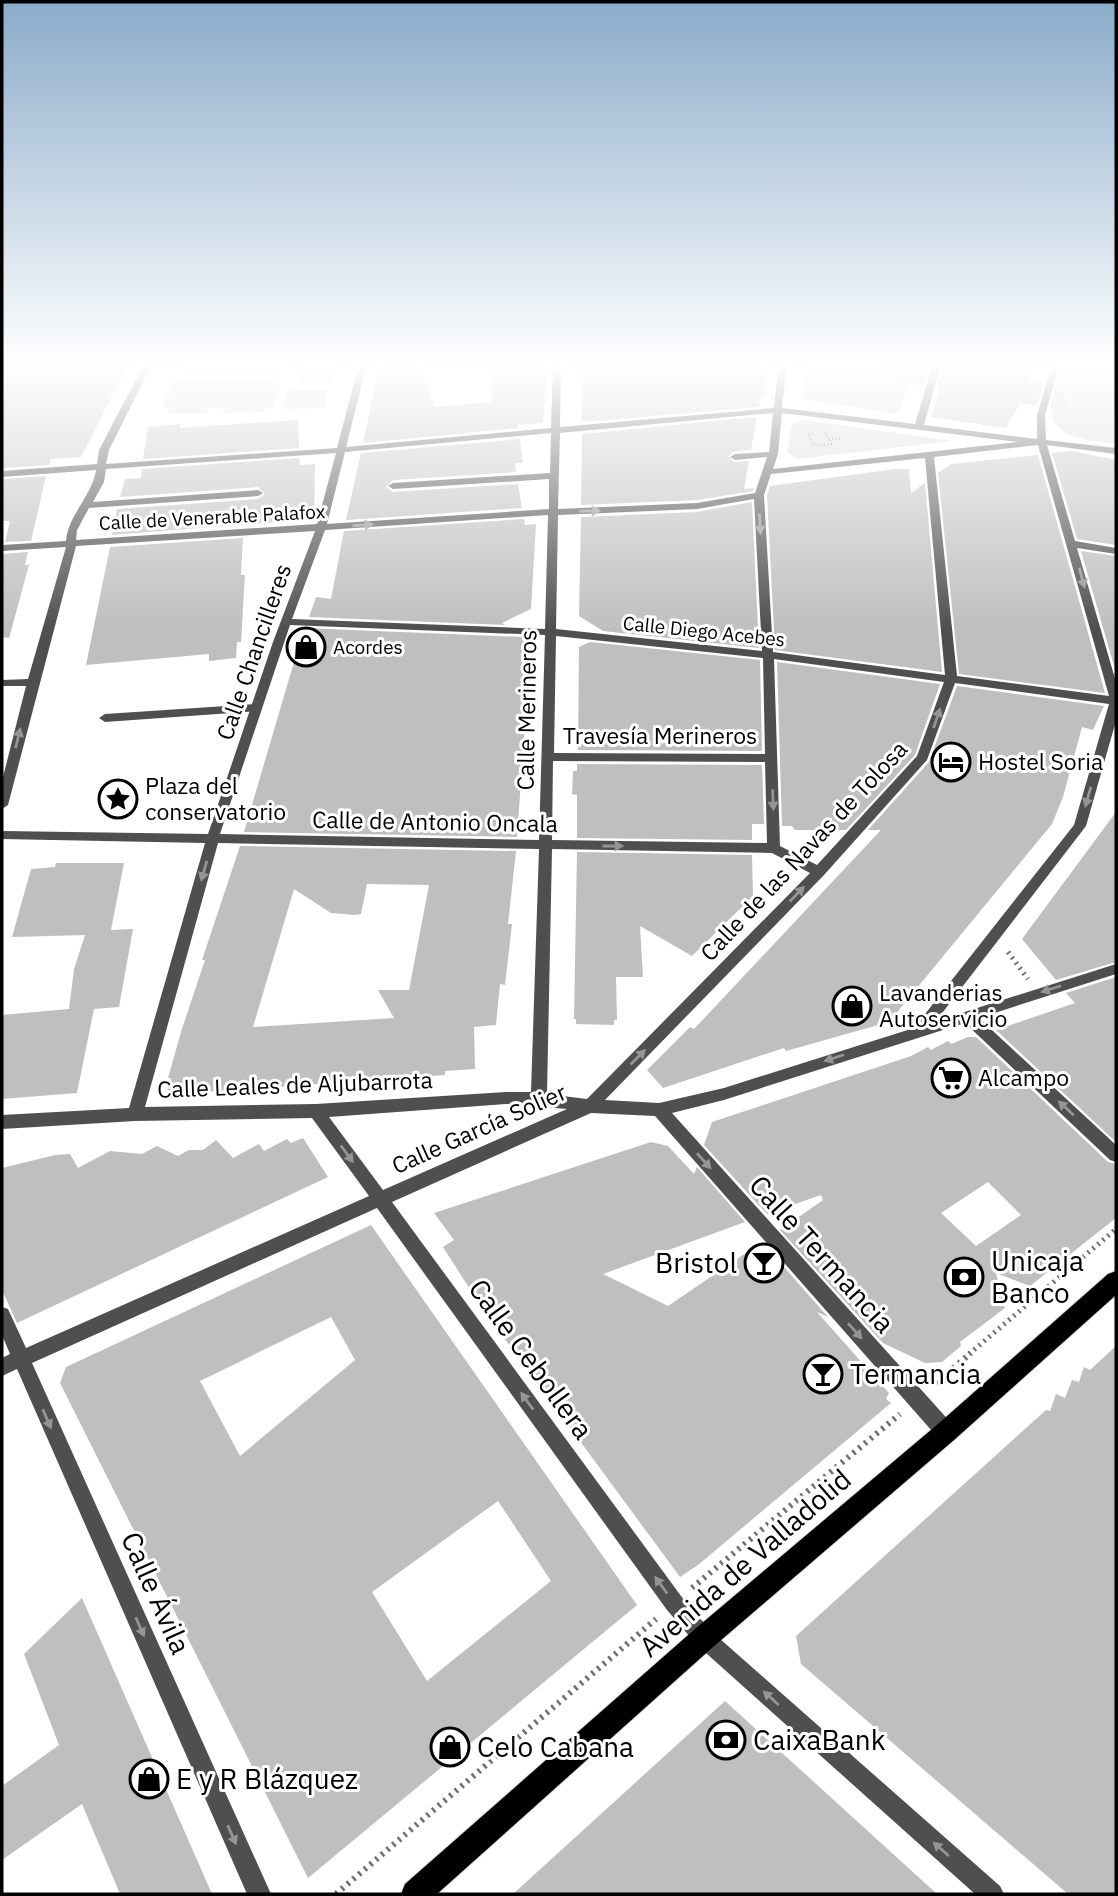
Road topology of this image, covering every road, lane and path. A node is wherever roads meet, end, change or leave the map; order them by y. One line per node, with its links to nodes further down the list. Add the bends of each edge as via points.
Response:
1 (104, 452): 10 (street)
2 (308, 452): 10 (street)
3 (340, 452): 19 (street, Calle Chancilleres)
4 (555, 452): 13 (street, Calle Merineros)
5 (948, 452): 8 (street)
6 (1045, 452): 21 (street)
7 (773, 454): 9 (street); 11 (street)
8 (929, 455): 11 (street); 27 (street, Calle de las Navas de Tolosa)
9 (735, 457)
10 (101, 468): 12 (street); 17 (street)
11 (767, 472): 16 (street)
12 (2, 474)
13 (554, 476): 14 (street); 18 (street, Calle Merineros)
14 (393, 486)
15 (258, 493): 17 (street)
16 (759, 495): 18 (street, Calle de Venerable Palafox, one-way to 16, via 697,506); 26 (street, one-way to 26)
17 (86, 505): 20 (street, via 72,530)
18 (553, 512): 19 (street, Calle de Venerable Palafox, one-way to 18); 25 (street, Calle Merineros)
19 (321, 528): 20 (street, Calle de Venerable Palafox); 24 (street, Calle Chancilleres)
20 (71, 543): 22 (street, Calle de Venerable Palafox); 28 (street)
21 (1073, 544): 23 (street); 30 (street, one-way to 30)
22 (2, 548)
23 (1116, 551)
24 (285, 622): 25 (street, Calle Diego Acebes); 31 (street, Calle Chancilleres)
25 (550, 632): 26 (street, Calle Diego Acebes); 33 (street, Calle Merineros)
26 (768, 654): 27 (street, Calle Diego Acebes); 34 (street)
27 (951, 678): 30 (street, Calle Diego Acebes); 40 (street, Calle de las Navas de Tolosa, one-way to 27, via 923,757)
28 (33, 682): 29 (street); 35 (street, one-way to 28)
29 (2, 683)
30 (1116, 701): 41 (street, one-way to 41, via 1080,826)
31 (256, 708): 32 (street); 37 (street, Calle Chancilleres)
32 (105, 718)
33 (547, 757): 34 (street, Travesía Merineros); 38 (street, Calle Merineros)
34 (772, 758): 39 (street, one-way to 39)
35 (2, 805)
36 (2, 835): 37 (street, Calle de Antonio Oncala)
37 (213, 837): 38 (street, Calle de Antonio Oncala); 50 (street, Calle Chancilleres, one-way to 50)
38 (545, 846): 39 (street, Calle de Antonio Oncala, one-way to 39); 46 (street, Calle Merineros)
39 (774, 848): 40 (street, Calle de Antonio Oncala)
40 (819, 872): 47 (street, Calle de las Navas de Tolosa, one-way to 40)
41 (995, 934): 43 (path); 45 (street)
42 (1116, 969): 43 (street, Calle García Solier, one-way to 43)
43 (1039, 993): 44 (street, Calle García Solier)
44 (967, 1016): 45 (street, Calle García Solier); 52 (street, one-way to 44)
45 (920, 1030): 48 (street, Calle García Solier, one-way to 48, via 724,1094)
46 (539, 1098): 47 (street, Calle Leales de Aljubarrota); 49 (street, Calle Leales de Aljubarrota)
47 (590, 1105): 48 (street, Calle García Solier); 53 (street, Calle García Solier)
48 (659, 1110): 58 (street, Calle Termancia, one-way to 58)
49 (316, 1111): 50 (street, Calle Leales de Aljubarrota); 53 (street, Calle Cebollera, one-way to 53)
50 (135, 1114): 51 (street, Calle Leales de Aljubarrota)
51 (2, 1122)
52 (1116, 1155)
53 (379, 1198): 57 (street, Calle García Solier); 60 (street, Calle Cebollera, one-way to 53)
54 (1116, 1228): 58 (path)
55 (1116, 1281): 59 (main road, Avenida de Valladolid)
56 (2, 1315): 57 (street, Calle Ávila)
57 (11, 1362): 62 (street, Calle Ávila, one-way to 62)
58 (917, 1400): 59 (street, Calle Termancia); 60 (path)
59 (946, 1432): 61 (main road, Avenida de Valladolid)
60 (674, 1603): 61 (street, Calle Cebollera); 63 (path)
61 (704, 1638): 64 (main road, Avenida de Valladolid); 65 (street, Calle Cebollera, one-way to 61)
62 (259, 1894)
63 (336, 1894)
64 (415, 1894)
65 (992, 1894)

